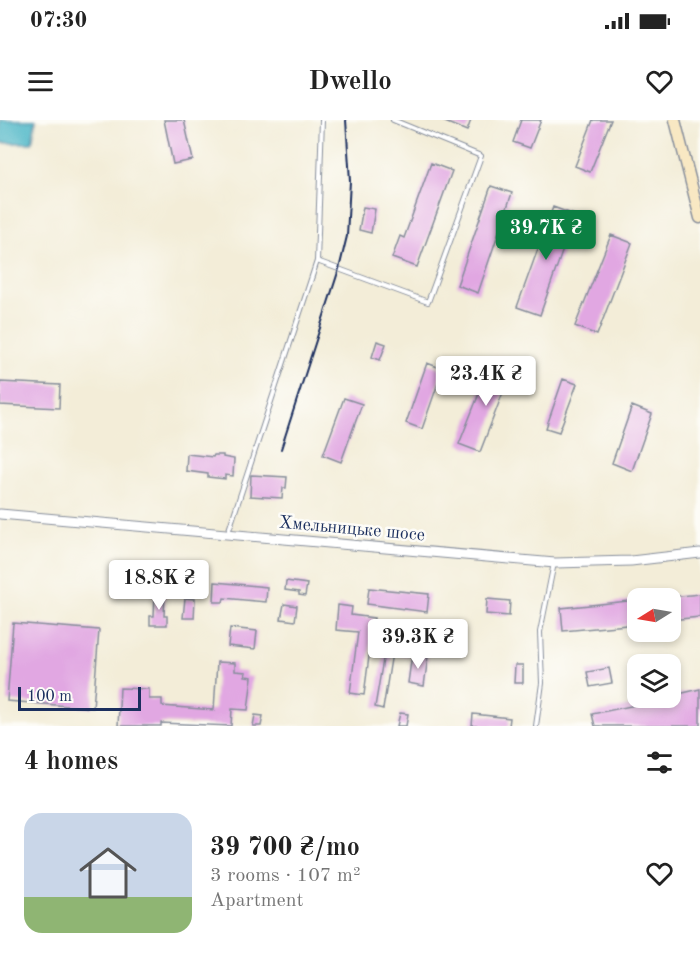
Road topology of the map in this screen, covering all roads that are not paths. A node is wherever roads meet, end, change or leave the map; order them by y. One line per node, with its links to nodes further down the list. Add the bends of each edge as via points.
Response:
1 (322, 120): 5 (lane)
2 (393, 120): 5 (lane, via 481,156 428,302)
3 (675, 120): 4 (main road)
4 (700, 218)
5 (317, 261): 7 (lane)
6 (0, 514): 7 (street, Хмельницьке шосе)
7 (228, 533): 9 (street, Хмельницьке шосе)
8 (700, 553): 9 (street, Хмельницьке шосе, via 632,561)
9 (555, 563): 10 (lane, via 540,632 542,683)
10 (536, 726)

